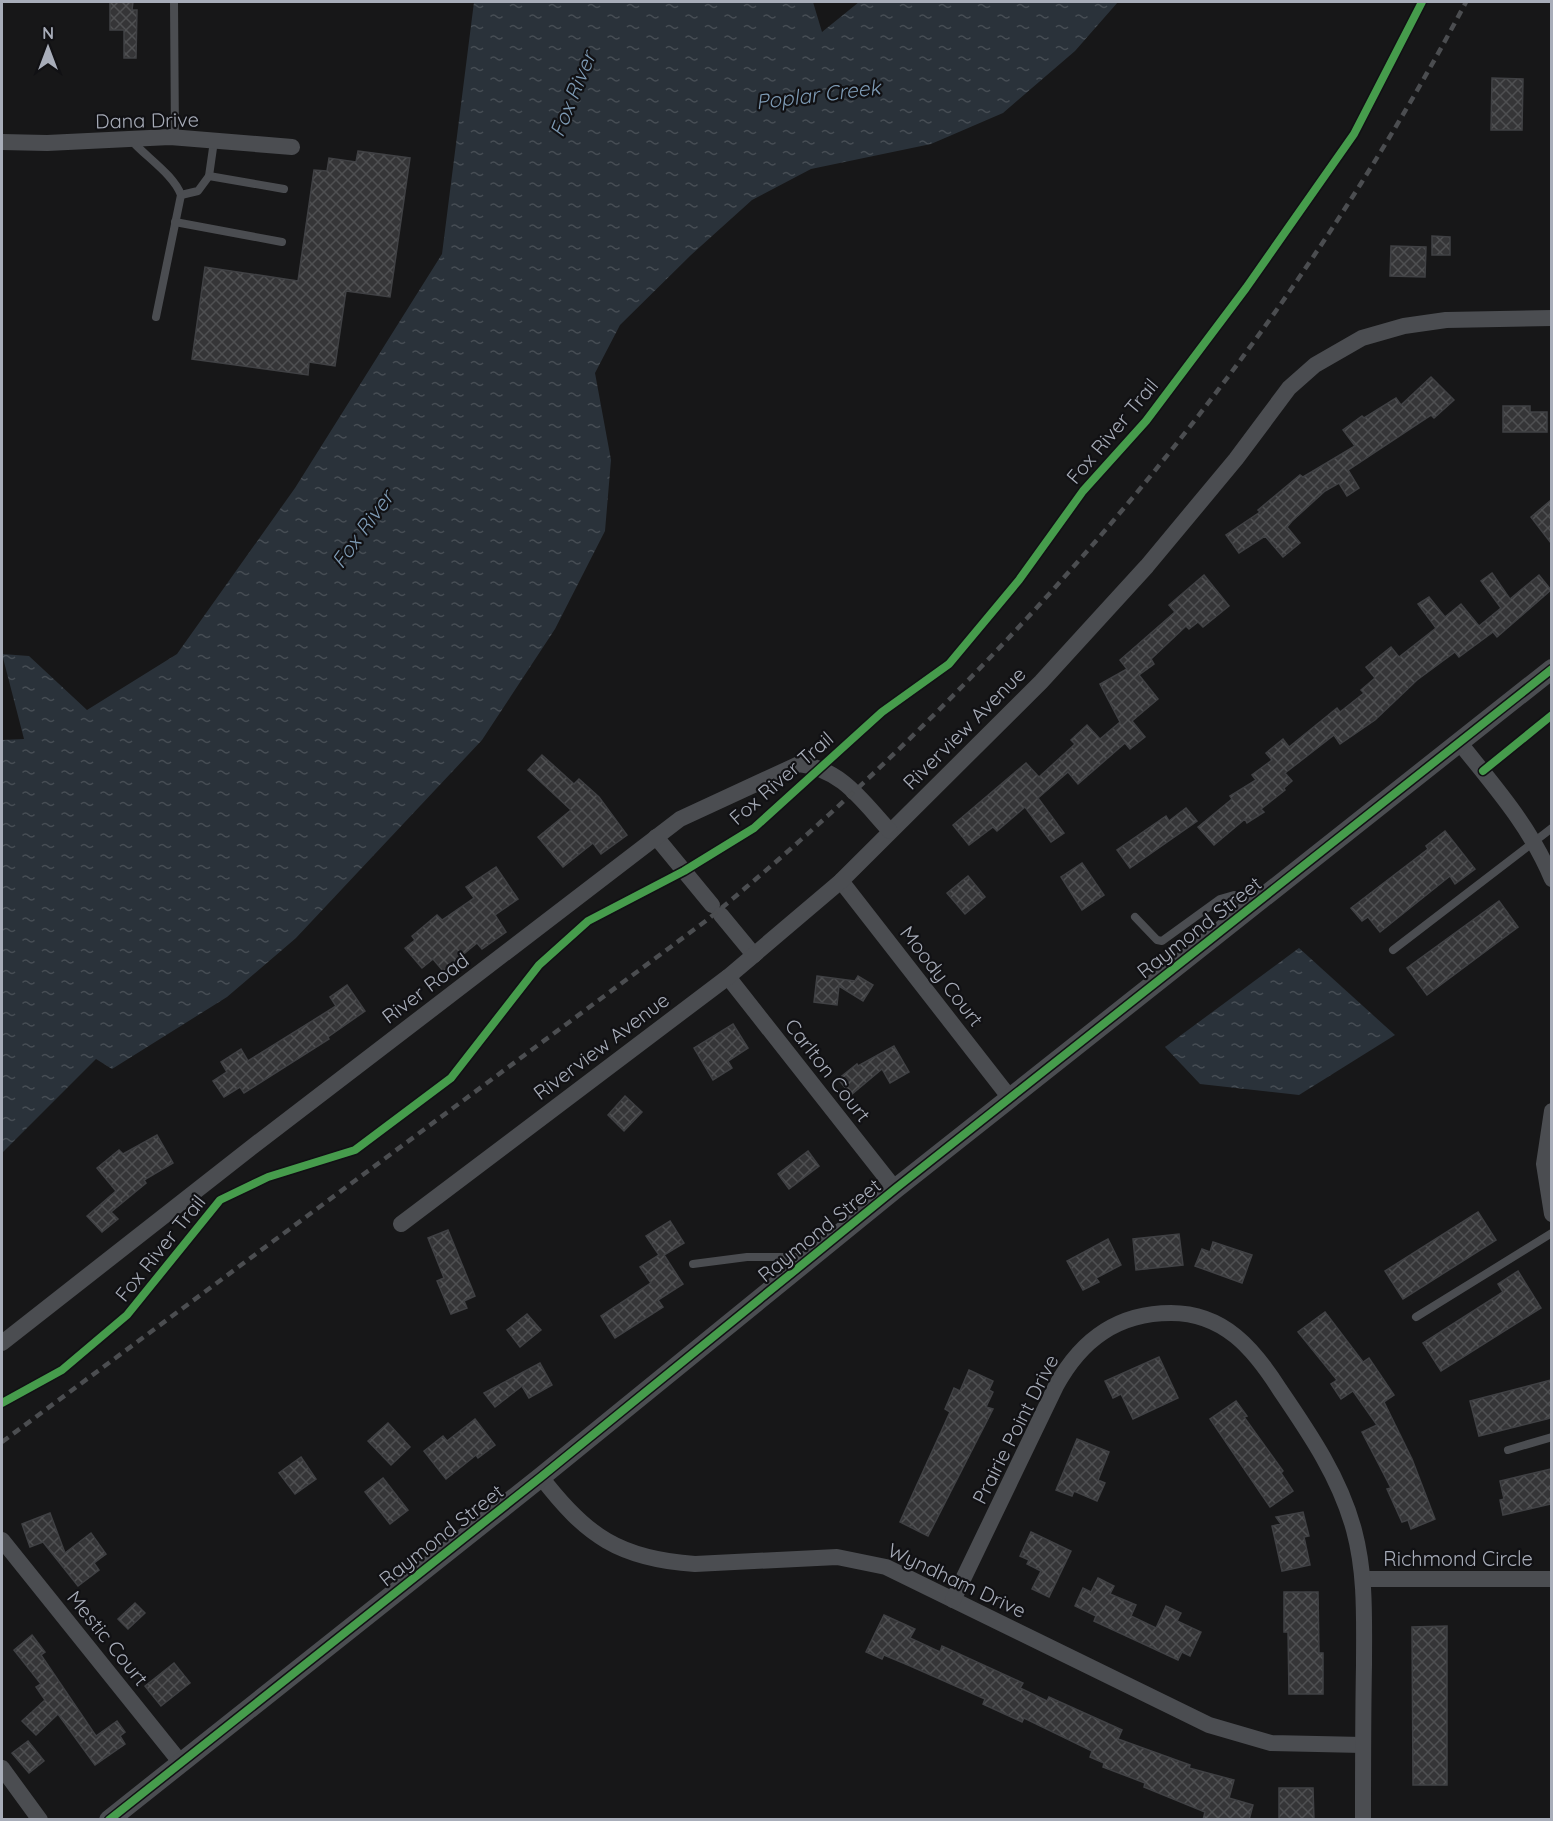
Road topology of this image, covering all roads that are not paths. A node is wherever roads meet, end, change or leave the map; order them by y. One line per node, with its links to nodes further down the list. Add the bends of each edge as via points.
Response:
1 (174, 2): 2 (lane)
2 (175, 138): 3 (street, Dana Drive); 4 (street, Dana Drive)
3 (131, 139): 5 (street, Dana Drive); 9 (lane, via 149,160 177,182)
4 (214, 141): 6 (street, Dana Drive); 7 (lane)
5 (2, 142)
6 (292, 147)
7 (209, 176): 8 (lane); 9 (lane, via 198,190)
8 (284, 189)
9 (181, 195): 10 (lane)
10 (175, 222): 11 (lane); 12 (lane)
11 (282, 242)
12 (156, 317)
13 (1551, 318): 17 (street, Riverview Avenue, via 1446,320 1404,326 1362,338 1315,365 1290,388 1132,583 1000,724)
14 (1551, 669): 15 (street, Raymond Street)
15 (1459, 742): 19 (street, via 1512,807); 22 (street, Raymond Street)
16 (1551, 828): 19 (lane)
17 (890, 831): 18 (street, River Road, via 854,791 830,772 820,766 799,764 680,819); 21 (street, Riverview Avenue)
18 (656, 837): 25 (street); 36 (street, River Road)
19 (1534, 842): 20 (street); 24 (lane)
20 (1551, 879)
21 (841, 881): 25 (street, Riverview Avenue); 27 (street, Moody Court)
22 (1250, 908): 23 (lane, via 1234,895 1220,899 1162,941 1156,940); 27 (street, Raymond Street)
23 (1135, 917)
24 (1393, 950)
25 (754, 955): 26 (street, Riverview Avenue)
26 (728, 977): 29 (street, Carlton Court); 31 (street, Riverview Avenue)
27 (1010, 1098): 29 (street, Raymond Street)
28 (1551, 1113): 30 (street, via 1544,1164)
29 (895, 1189): 33 (street, Raymond Street)
30 (1551, 1214)
31 (401, 1224)
32 (1551, 1233): 35 (lane)
33 (811, 1257): 34 (lane, via 747,1257); 39 (street, Raymond Street)
34 (693, 1264)
35 (1416, 1317)
36 (2, 1343)
37 (1551, 1437): 38 (lane)
38 (1508, 1450)
39 (541, 1477): 43 (street, Wyndham Drive, via 581,1525 603,1539 648,1557 695,1564 837,1557 886,1567); 45 (street, Raymond Street)
40 (2, 1540): 45 (street, Mestic Court)
41 (1364, 1578): 42 (street, Richmond Circle); 43 (street, Prairie Point Drive, via 1353,1528 1332,1473 1320,1449 1252,1350 1217,1323 1194,1315 1152,1313 1096,1334 1066,1366); 44 (street, Prairie Point Drive)
42 (1551, 1578)
43 (953, 1600): 44 (street, Wyndham Drive, via 1228,1732 1271,1743)
44 (1363, 1745): 49 (street, Prairie Point Drive)
45 (181, 1762): 48 (street, Raymond Street)
46 (2, 1768): 47 (street)
47 (40, 1820)
48 (109, 1820)
49 (1363, 1820)

